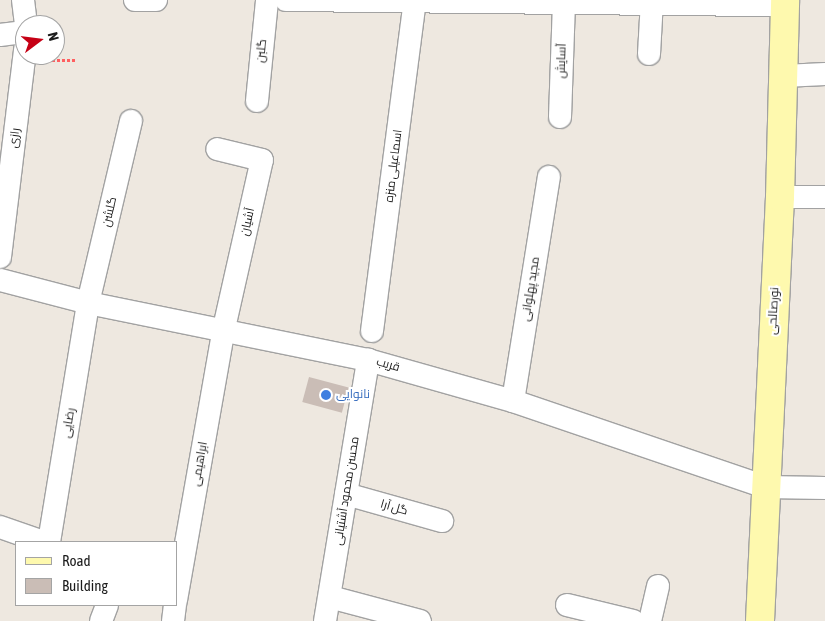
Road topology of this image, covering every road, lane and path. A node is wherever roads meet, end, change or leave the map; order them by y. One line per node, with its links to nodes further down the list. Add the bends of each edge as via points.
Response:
1 (23, 0): 11 (street)
2 (135, 0): 3 (street)
3 (156, 0)
4 (267, 0): 18 (street, گلبن)
5 (286, 0): 6 (street)
6 (330, 1): 7 (street)
7 (415, 1): 10 (street); 29 (street, اسماعیلی منزه)
8 (652, 3): 9 (street); 10 (street); 14 (street)
9 (785, 3): 17 (main road, نورصالحی)
10 (564, 5): 19 (street, آسایش)
11 (25, 15)
12 (15, 33): 13 (street)
13 (0, 35)
14 (649, 54)
15 (23, 65): 25 (street, رازی)
16 (825, 74): 17 (street)
17 (784, 76): 23 (main road, نورصالحی)
18 (257, 101)
19 (560, 117)
20 (131, 121): 27 (street, گلشن)
21 (217, 149): 28 (street, آشیان, via 262,160)
22 (549, 177): 31 (street, مجید پهلوانی)
23 (780, 197): 24 (street); 32 (main road, نورصالحی)
24 (825, 197)
25 (0, 257)
26 (0, 280): 27 (street, قریب)
27 (88, 303): 28 (street, قریب); 38 (street, رضایی)
28 (224, 328): 30 (street, قریب); 40 (street, ابراهیمی)
29 (372, 331)
30 (368, 360): 31 (street, قریب); 34 (street, محسن محمود آشتیانی)
31 (513, 401): 32 (street, قریب)
32 (765, 487): 33 (street, قریب); 51 (main road, نورصالحی)
33 (825, 488)
34 (346, 494): 35 (street, گل آرا); 41 (street, محسن محمود آشتیانی)
35 (442, 522)
36 (0, 527): 37 (street)
37 (40, 541)
38 (49, 541)
39 (658, 586): 50 (street)
40 (178, 589)
41 (330, 597): 47 (street, محسن محمود آشتیانی); 48 (street)
42 (568, 605): 49 (street)
43 (106, 606): 45 (street)
44 (176, 606): 46 (street)
45 (100, 621)
46 (173, 621)
47 (325, 621)
48 (420, 621)
49 (633, 621)
50 (650, 621)
51 (760, 621)

